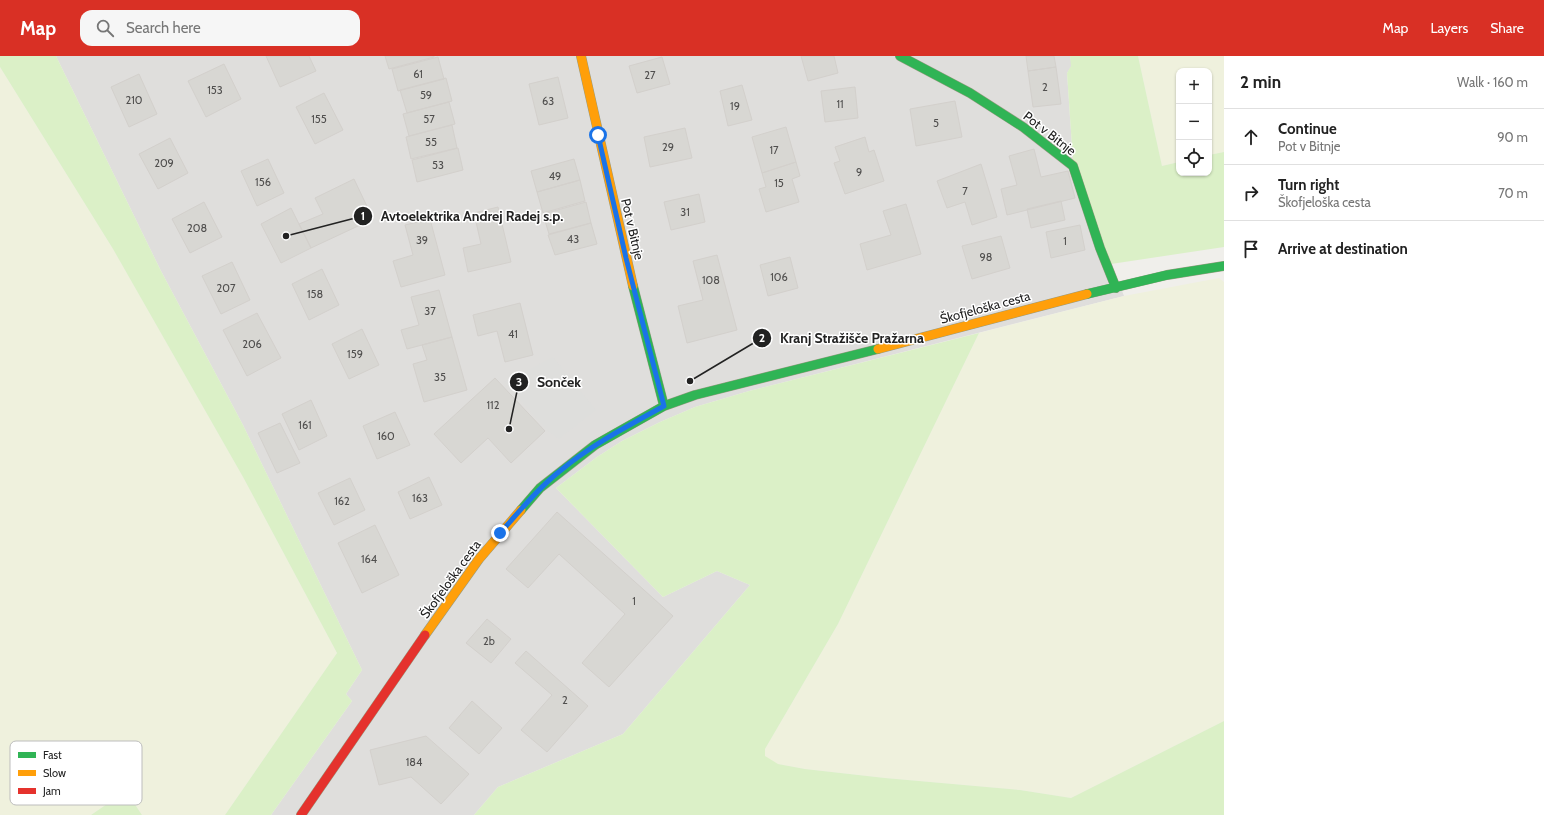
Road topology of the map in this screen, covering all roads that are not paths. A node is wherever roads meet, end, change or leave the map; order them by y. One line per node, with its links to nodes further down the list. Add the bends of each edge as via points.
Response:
1 (581, 56): 5 (street, Pot v Bitnje, via 626,258)
2 (900, 56): 4 (street, Pot v Bitnje, via 970,93 1023,127 1073,166)
3 (1224, 266): 4 (street, Škofjeloška cesta, via 1167,275)
4 (1116, 288): 5 (street, Škofjeloška cesta, via 1075,296 695,395)
5 (664, 406): 6 (street, Škofjeloška cesta, via 595,445 560,471 540,488 500,533 397,675)
6 (301, 815)

